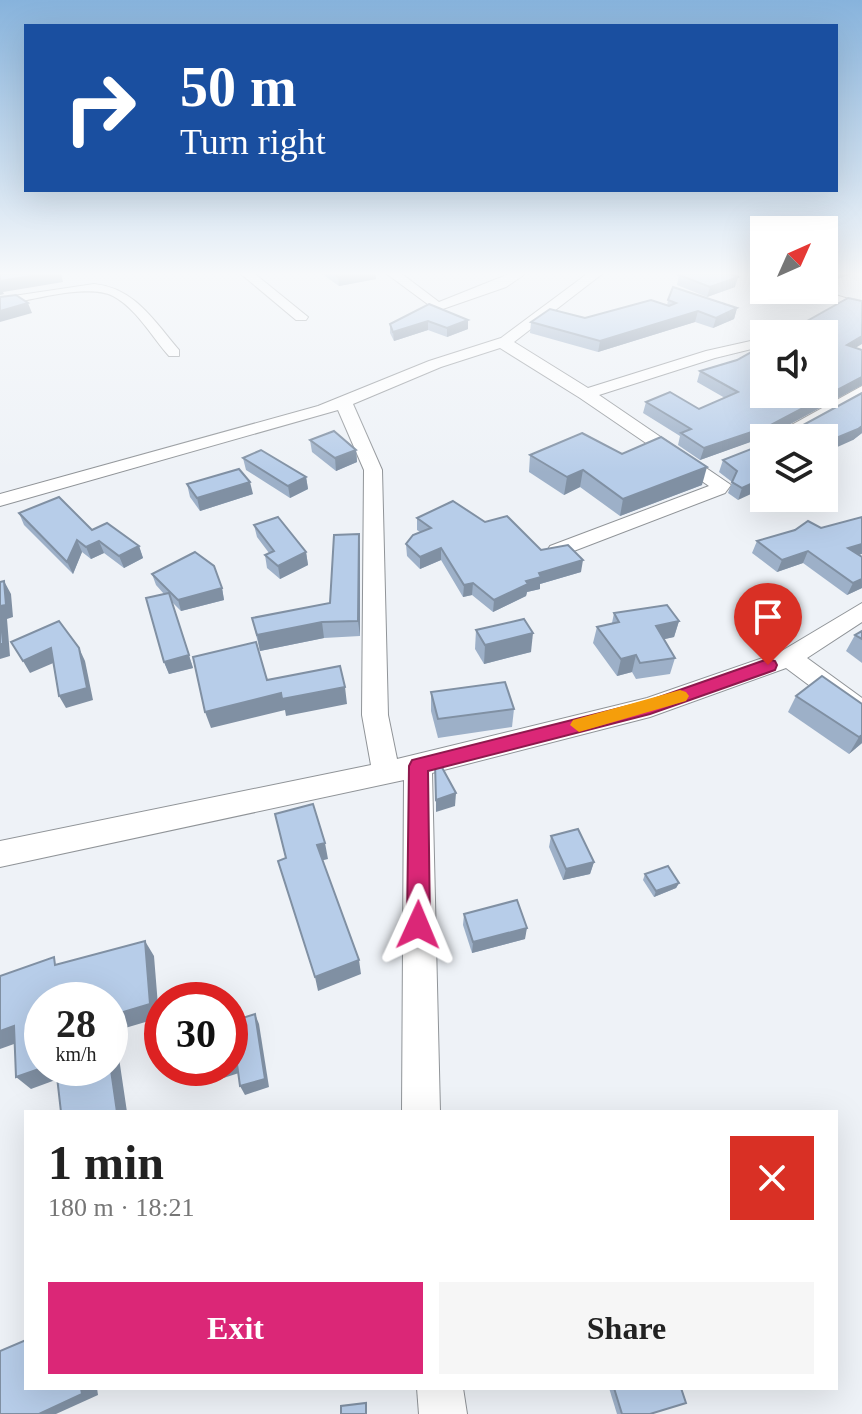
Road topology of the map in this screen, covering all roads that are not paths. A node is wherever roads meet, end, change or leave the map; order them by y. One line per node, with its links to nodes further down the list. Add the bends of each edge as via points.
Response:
1 (162, 340): 4 (street)
2 (506, 341): 6 (street, via 511,350); 7 (street, via 422,369)
3 (750, 345): 6 (street)
4 (174, 353)
5 (862, 391): 8 (street)
6 (586, 394): 10 (street, via 708,466 721,485)
7 (344, 404): 9 (street); 14 (street, via 373,470 378,743)
8 (802, 424)
9 (0, 500)
10 (558, 551)
11 (862, 611): 12 (street)
12 (789, 658): 13 (street); 14 (street, via 650,707)
13 (862, 711)
14 (403, 770): 15 (street); 16 (street)
15 (0, 854)
16 (421, 1110)
17 (440, 1390): 18 (street)
18 (443, 1414)

